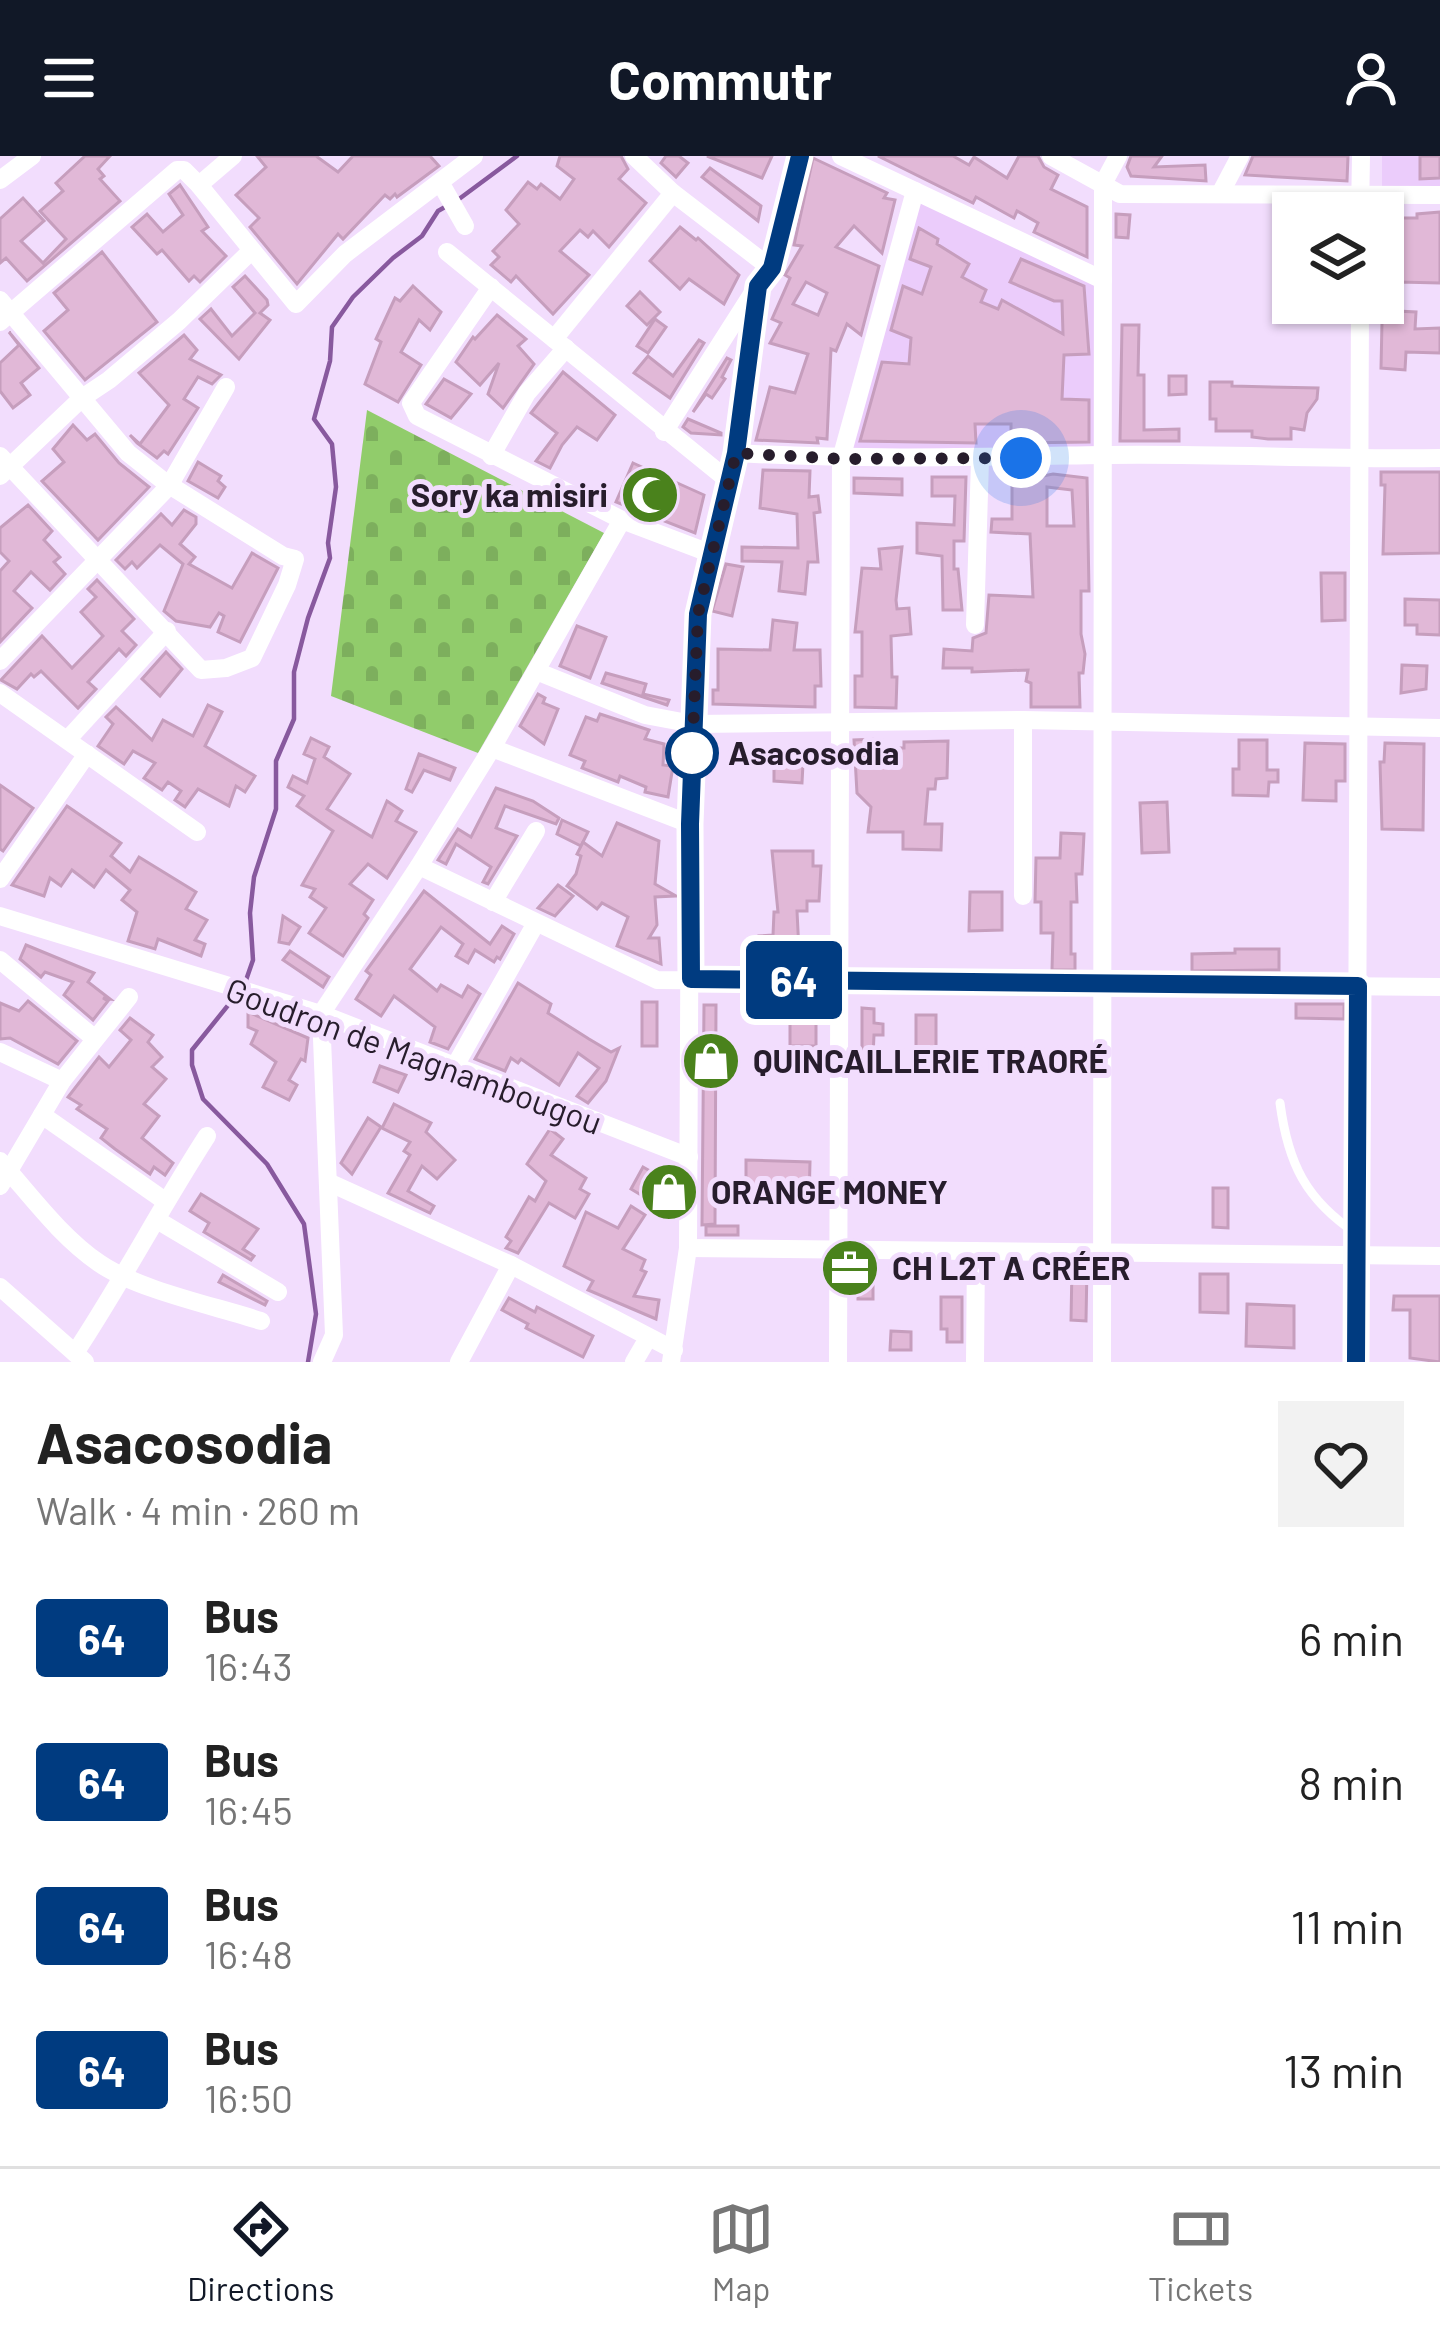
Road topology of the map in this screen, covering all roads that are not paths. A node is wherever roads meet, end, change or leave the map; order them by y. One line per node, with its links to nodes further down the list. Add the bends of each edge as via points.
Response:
1 (32, 156): 11 (street)
2 (233, 156): 13 (street)
3 (634, 156): 17 (street)
4 (800, 156): 25 (street)
5 (842, 156): 15 (street)
6 (1051, 156): 12 (street)
7 (1118, 156): 12 (street)
8 (1240, 156): 18 (street)
9 (1360, 156): 16 (street)
10 (464, 159): 14 (street)
11 (0, 180)
12 (1103, 184): 18 (street, via 1120,194); 26 (street)
13 (199, 185): 23 (street); 29 (street, via 184,170 171,173)
14 (442, 185): 22 (street); 23 (street, via 346,254 300,304)
15 (915, 191): 26 (street); 39 (street)
16 (1360, 192)
17 (673, 193): 25 (street); 31 (street)
18 (1220, 194): 20 (street)
19 (1440, 195): 21 (street)
20 (1272, 198)
21 (1404, 199)
22 (461, 218)
23 (251, 251): 33 (street)
24 (447, 252): 28 (street)
25 (772, 268): 27 (street)
26 (1103, 280): 36 (street)
27 (758, 286): 34 (street); 35 (street)
28 (491, 287): 31 (street); 37 (street, via 411,403 417,416)
29 (4, 311): 33 (street)
30 (1360, 324): 41 (street)
31 (560, 343): 34 (street); 37 (street)
32 (226, 387): 44 (street)
33 (82, 398): 42 (street); 44 (street)
34 (664, 432): 43 (street)
35 (736, 453): 39 (street); 43 (street)
36 (1103, 455): 40 (street); 41 (street); 56 (street)
37 (491, 456): 45 (street)
38 (1440, 458): 41 (street)
39 (841, 459): 40 (street); 54 (street)
40 (980, 460): 48 (street)
41 (1360, 460): 57 (street)
42 (3, 466): 47 (street)
43 (729, 482): 46 (street)
44 (169, 486): 47 (street); 49 (street, via 295,559 252,658 201,670)
45 (622, 520): 46 (street); 51 (street)
46 (712, 554): 55 (street, via 698,614)
47 (97, 558): 49 (street); 50 (street)
48 (974, 625)
49 (167, 631): 59 (street)
50 (0, 661)
51 (536, 671): 55 (street, via 645,715); 60 (street)
52 (0, 693): 59 (street)
53 (1023, 720): 54 (street); 56 (street); 67 (street)
54 (841, 721): 55 (street); 73 (street)
55 (693, 724): 62 (street)
56 (1102, 724): 57 (street); 74 (street)
57 (1359, 727): 58 (street); 75 (street)
58 (1440, 728)
59 (68, 739): 61 (street)
60 (491, 748): 62 (street); 66 (street)
61 (87, 754): 64 (street); 65 (street)
62 (690, 824): 72 (street)
63 (536, 831): 68 (street)
64 (197, 832)
65 (3, 864)
66 (418, 866): 68 (street); 78 (street)
67 (1023, 896)
68 (493, 902): 70 (street)
69 (0, 916): 78 (street, Goudron de Magnambougou)
70 (536, 923): 72 (street, via 657,980); 81 (street)
71 (0, 960): 79 (street)
72 (691, 979): 73 (street); 86 (street)
73 (838, 980): 74 (street); 92 (street)
74 (1102, 983): 75 (street); 94 (street)
75 (1358, 986): 76 (street); 90 (street)
76 (1440, 987)
77 (129, 997): 79 (street)
78 (321, 1014): 81 (street, Goudron de Magnambougou); 88 (street)
79 (94, 1038): 82 (street)
80 (0, 1052): 82 (street)
81 (454, 1066): 86 (street, Goudron de Magnambougou)
82 (62, 1081): 84 (street)
83 (1280, 1103): 90 (lane, via 1303,1181 1325,1213)
84 (42, 1115): 87 (street); 89 (street)
85 (207, 1136): 89 (street)
86 (689, 1157): 91 (street)
87 (3, 1173): 98 (street, via 76,1245)
88 (328, 1182): 97 (street); 105 (street, via 334,1335)
89 (161, 1210): 98 (street); 100 (street)
90 (1357, 1234): 95 (street)
91 (688, 1248): 92 (street); 103 (street)
92 (838, 1249): 93 (street); 108 (street)
93 (976, 1251): 94 (street); 109 (street)
94 (1102, 1252): 95 (street); 110 (street)
95 (1357, 1255): 96 (street); 111 (street)
96 (1440, 1256)
97 (511, 1265): 102 (street); 106 (street)
98 (125, 1277): 101 (street); 104 (street)
99 (0, 1287): 104 (street)
100 (278, 1292)
101 (261, 1321)
102 (649, 1338): 103 (street); 107 (street)
103 (672, 1356)
104 (80, 1357)
105 (322, 1362)
106 (459, 1362)
107 (634, 1362)
108 (838, 1362)
109 (976, 1362)
110 (1102, 1362)
111 (1357, 1362)

